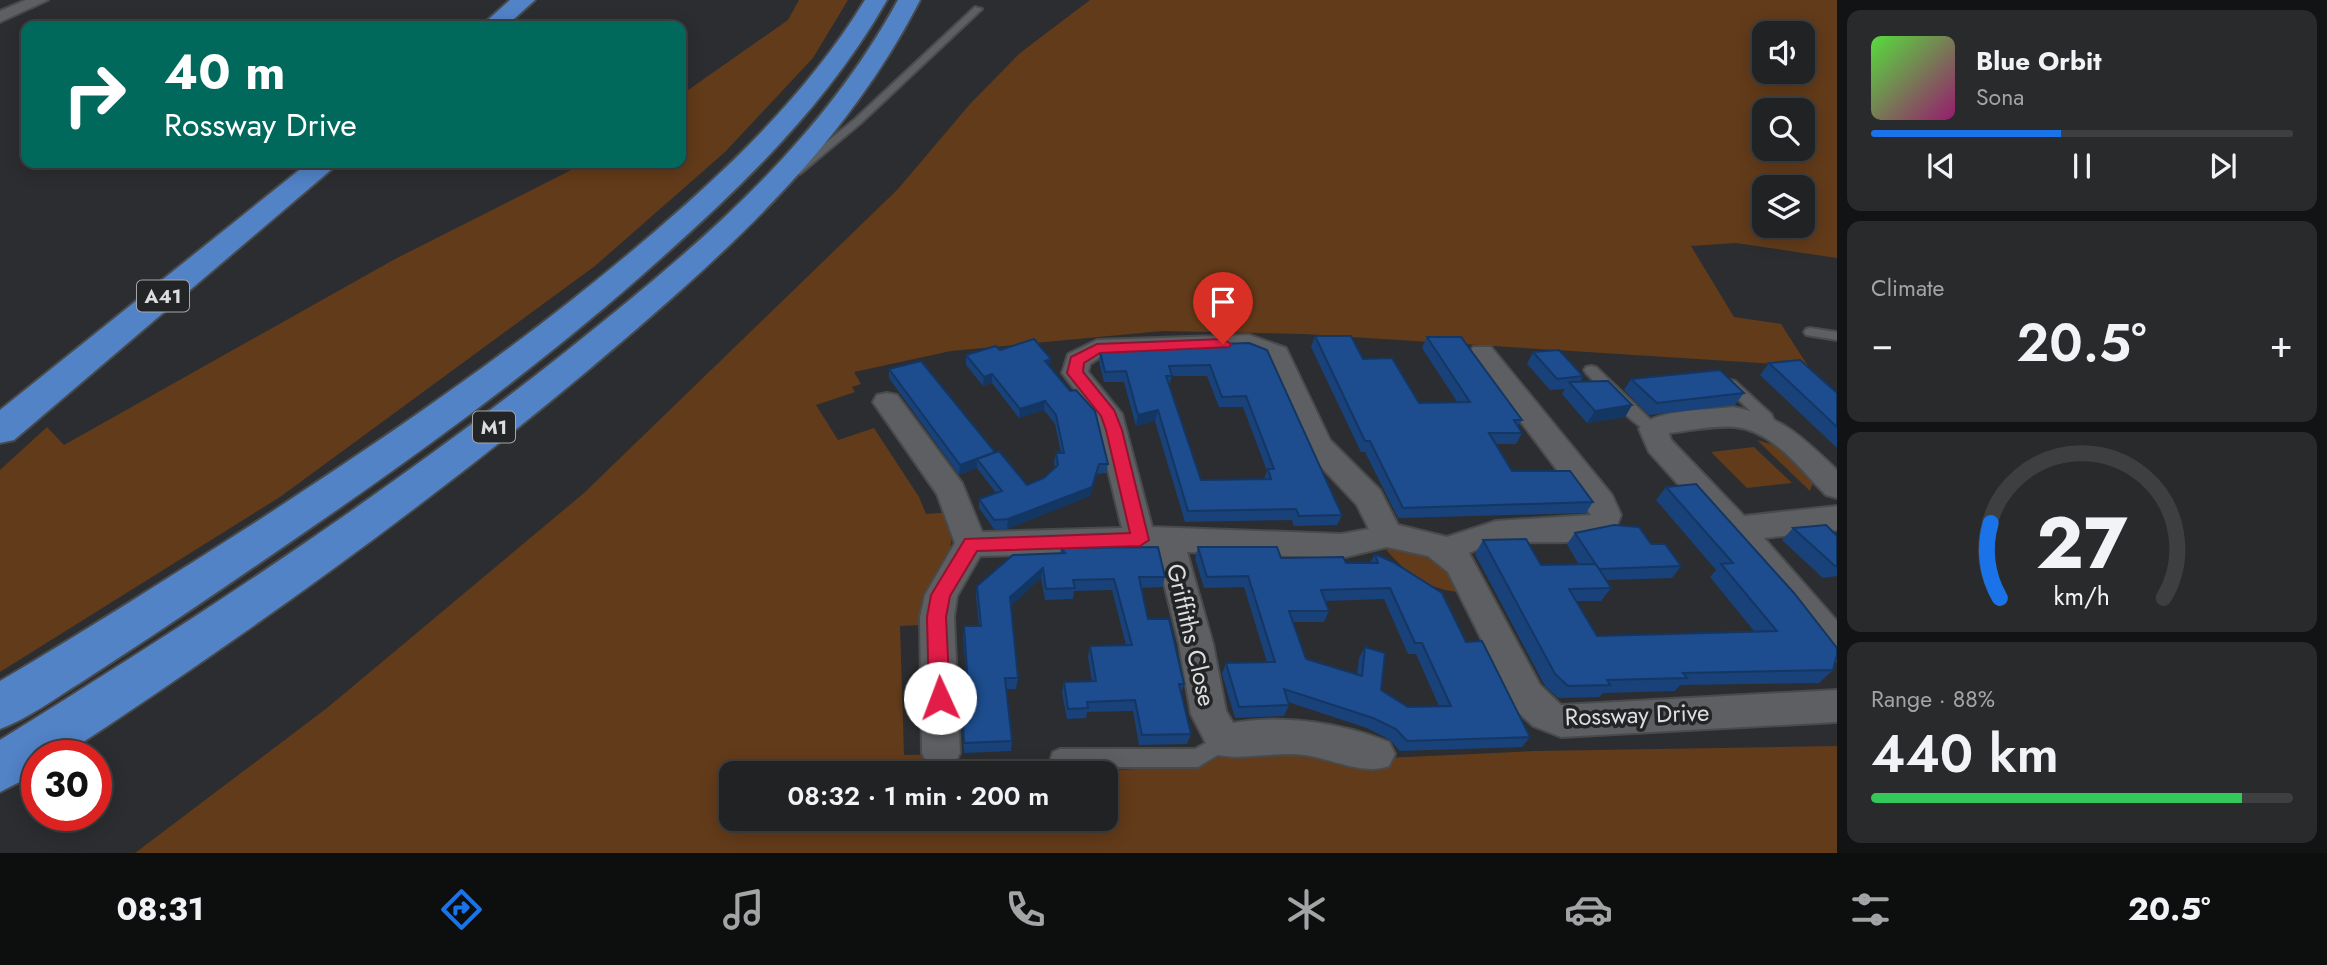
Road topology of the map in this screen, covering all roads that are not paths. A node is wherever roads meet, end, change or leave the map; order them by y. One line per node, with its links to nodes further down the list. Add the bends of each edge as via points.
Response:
1 (40, 0): 6 (street)
2 (523, 0): 7 (highway)
3 (876, 0): 28 (highway, M1, via 827,74 753,157 563,326 312,507)
4 (909, 0): 9 (highway, M1, via 887,42 832,118)
5 (978, 9): 9 (lane, via 858,121)
6 (0, 17)
7 (498, 21)
8 (319, 168): 18 (highway, A41)
9 (740, 218): 33 (highway, M1, via 678,276 462,452 216,626)
10 (1810, 332): 11 (lane)
11 (1837, 336)
12 (1482, 353): 25 (street, via 1606,515 1604,522 1593,528 1469,538)
13 (1591, 370): 17 (lane)
14 (1717, 371): 16 (lane)
15 (887, 402): 24 (street, via 951,491)
16 (1770, 426): 17 (street, via 1742,417); 19 (street)
17 (1653, 429): 21 (street, via 1659,445)
18 (0, 430)
19 (1837, 487)
20 (1837, 518): 21 (street)
21 (1738, 529): 26 (street)
22 (1387, 535): 23 (street, via 1341,546); 23 (street, Griffiths Close, via 1369,498 1318,446 1277,354 1249,343 1097,348 1077,360 1075,373 1108,414); 25 (street)
23 (1154, 539): 24 (street); 29 (street, Griffiths Close, via 1196,644 1209,714)
24 (971, 544): 30 (street, via 941,595 937,617)
25 (1448, 552): 27 (street, Rossway Drive, via 1460,564 1527,696 1545,715 1561,720)
26 (1837, 646)
27 (1837, 706)
28 (0, 707)
29 (1224, 741): 31 (street, via 1297,735); 32 (lane, via 1198,758)
30 (941, 753)
31 (1376, 754)
32 (1059, 758)
33 (0, 768)

